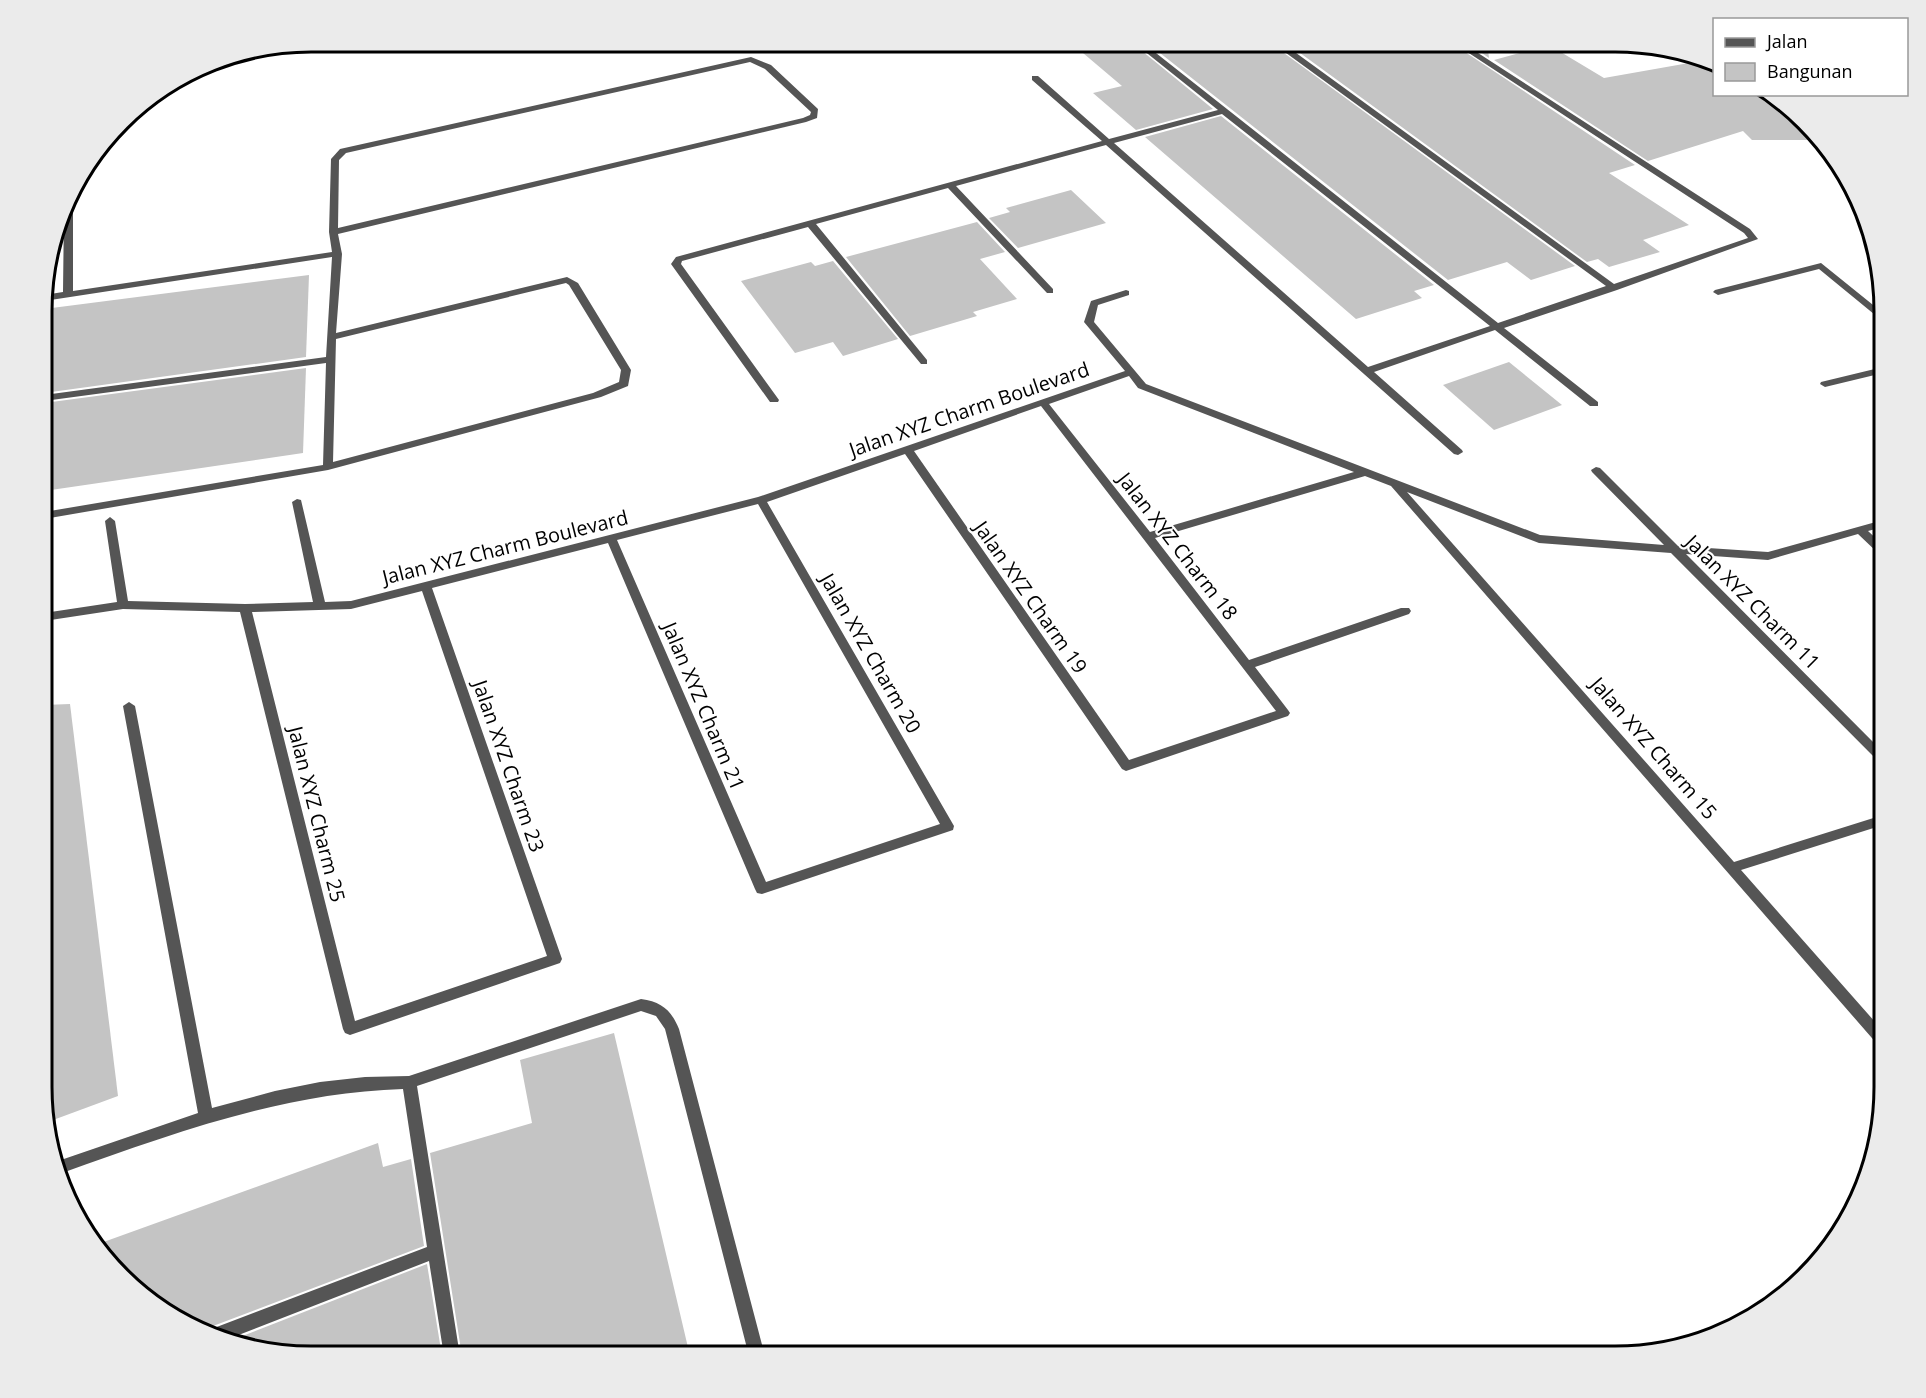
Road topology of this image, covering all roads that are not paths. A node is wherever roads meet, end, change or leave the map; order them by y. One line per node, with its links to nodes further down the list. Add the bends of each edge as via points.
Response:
1 (1149, 52): 5 (street)
2 (1289, 52): 12 (street)
3 (1470, 52): 12 (street, via 1754,238)
4 (1035, 78): 6 (street)
5 (1223, 111): 6 (street); 19 (street)
6 (1108, 142): 7 (street); 23 (street)
7 (950, 185): 8 (street); 13 (street)
8 (810, 223): 22 (street); 28 (street, via 675,262)
9 (66, 227): 16 (street)
10 (333, 232): 10 (street, via 335,159 343,151 743,60 759,61 815,111 814,116 797,122); 11 (street)
11 (337, 254): 16 (street); 20 (street)
12 (1614, 288): 19 (street)
13 (1050, 291)
14 (1718, 292): 18 (street, via 1821,266)
15 (1126, 293): 24 (street, via 1094,303 1089,322)
16 (68, 294): 17 (street)
17 (53, 297)
18 (1874, 310)
19 (1497, 327): 23 (street); 30 (street)
20 (331, 337): 21 (street); 33 (street, via 567,280 573,283 626,370 624,384 597,395)
21 (330, 359): 27 (street); 33 (street)
22 (924, 362)
23 (1367, 371): 32 (street)
24 (1131, 372): 29 (street, Jalan XYZ Charm Boulevard); 35 (street, via 1142,386)
25 (1874, 372): 26 (street)
26 (1825, 384)
27 (52, 397)
28 (774, 400)
29 (1043, 402): 31 (street, Jalan XYZ Charm Boulevard); 43 (street, Jalan XYZ Charm 18)
30 (1594, 404)
31 (907, 449): 37 (street, Jalan XYZ Charm Boulevard); 55 (street, Jalan XYZ Charm 19, via 1126,766)
32 (1458, 452)
33 (327, 467): 39 (street)
34 (1596, 470): 46 (street, Jalan XYZ Charm 11)
35 (1365, 472): 36 (street); 43 (street)
36 (1393, 483): 46 (street, via 1539,538); 58 (street, Jalan XYZ Charm 15)
37 (761, 500): 44 (street, Jalan XYZ Charm Boulevard); 59 (street, Jalan XYZ Charm 20, via 948,826)
38 (297, 502): 49 (street)
39 (52, 515)
40 (110, 521): 48 (street)
41 (1874, 526): 42 (street)
42 (1860, 530): 45 (street); 46 (street, via 1768,556)
43 (1148, 537): 53 (street, Jalan XYZ Charm 18)
44 (611, 538): 47 (street, Jalan XYZ Charm Boulevard); 59 (street, Jalan XYZ Charm 21)
45 (1874, 543)
46 (1675, 549): 56 (street, Jalan XYZ Charm 11)
47 (426, 586): 49 (street, Jalan XYZ Charm Boulevard, via 351,605); 60 (street, Jalan XYZ Charm 23, via 555,959)
48 (123, 605): 50 (street, Jalan XYZ Charm Boulevard); 52 (street, Jalan XYZ Charm Boulevard)
49 (320, 606): 50 (street, Jalan XYZ Charm Boulevard)
50 (245, 608): 60 (street, Jalan XYZ Charm 25)
51 (1405, 610): 53 (street)
52 (52, 616)
53 (1247, 665): 55 (street, Jalan XYZ Charm 18)
54 (129, 706): 63 (street)
55 (1284, 713)
56 (1874, 750)
57 (1874, 823): 58 (street)
58 (1733, 867): 61 (street, Jalan XYZ Charm 15)
59 (762, 889)
60 (350, 1029)
61 (1874, 1031)
62 (408, 1082): 63 (street, via 340,1085); 65 (street); 68 (street, via 641,1005 663,1011 672,1029)
63 (206, 1116): 64 (street)
64 (65, 1165)
65 (436, 1251): 66 (street); 67 (street)
66 (226, 1331)
67 (450, 1346)
68 (754, 1346)

